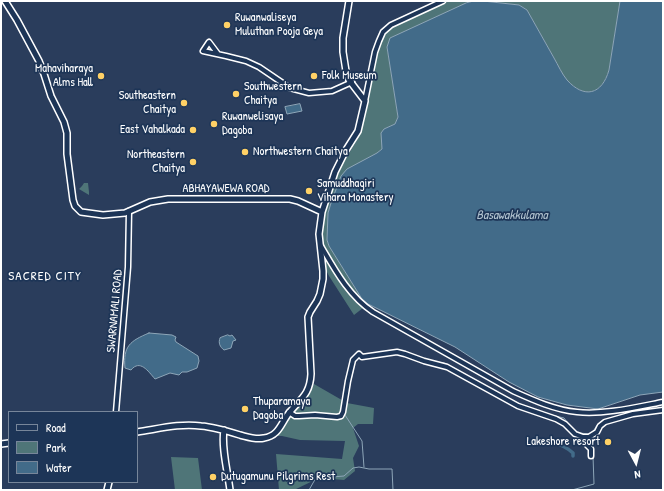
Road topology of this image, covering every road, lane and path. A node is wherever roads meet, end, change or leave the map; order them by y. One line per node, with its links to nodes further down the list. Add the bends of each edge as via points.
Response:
1 (5, 1): 7 (main road, ABHAYAWEWA ROAD, via 39,61 51,96 64,122 75,206 81,212 96,215)
2 (349, 1): 5 (main road, via 343,44 346,74)
3 (443, 1): 6 (street, via 391,25 383,32 375,52)
4 (218, 54): 5 (street, via 246,61 290,88 309,93 332,90)
5 (352, 82): 6 (main road)
6 (365, 101): 8 (main road, via 358,132 335,172)
7 (130, 211): 8 (main road, ABHAYAWEWA ROAD, via 150,202 168,199 290,199); 12 (street, SWARNAMALI ROAD)
8 (322, 212): 9 (main road)
9 (320, 244): 10 (street, via 343,282 364,306 530,399 577,412 593,413); 13 (main road, via 323,279 320,294 308,320 311,380 302,399)
10 (663, 402)
11 (663, 410): 16 (street, via 633,414 605,422 597,432)
12 (116, 411)
13 (290, 412): 14 (main road, via 278,431 268,437 258,439); 16 (street, via 295,416 341,416 355,356 397,352 447,367 518,406 556,419 575,434)
14 (224, 430): 15 (main road, via 191,425); 18 (main road)
15 (138, 432)
16 (586, 437): 17 (street)
17 (591, 456)
18 (230, 490)

